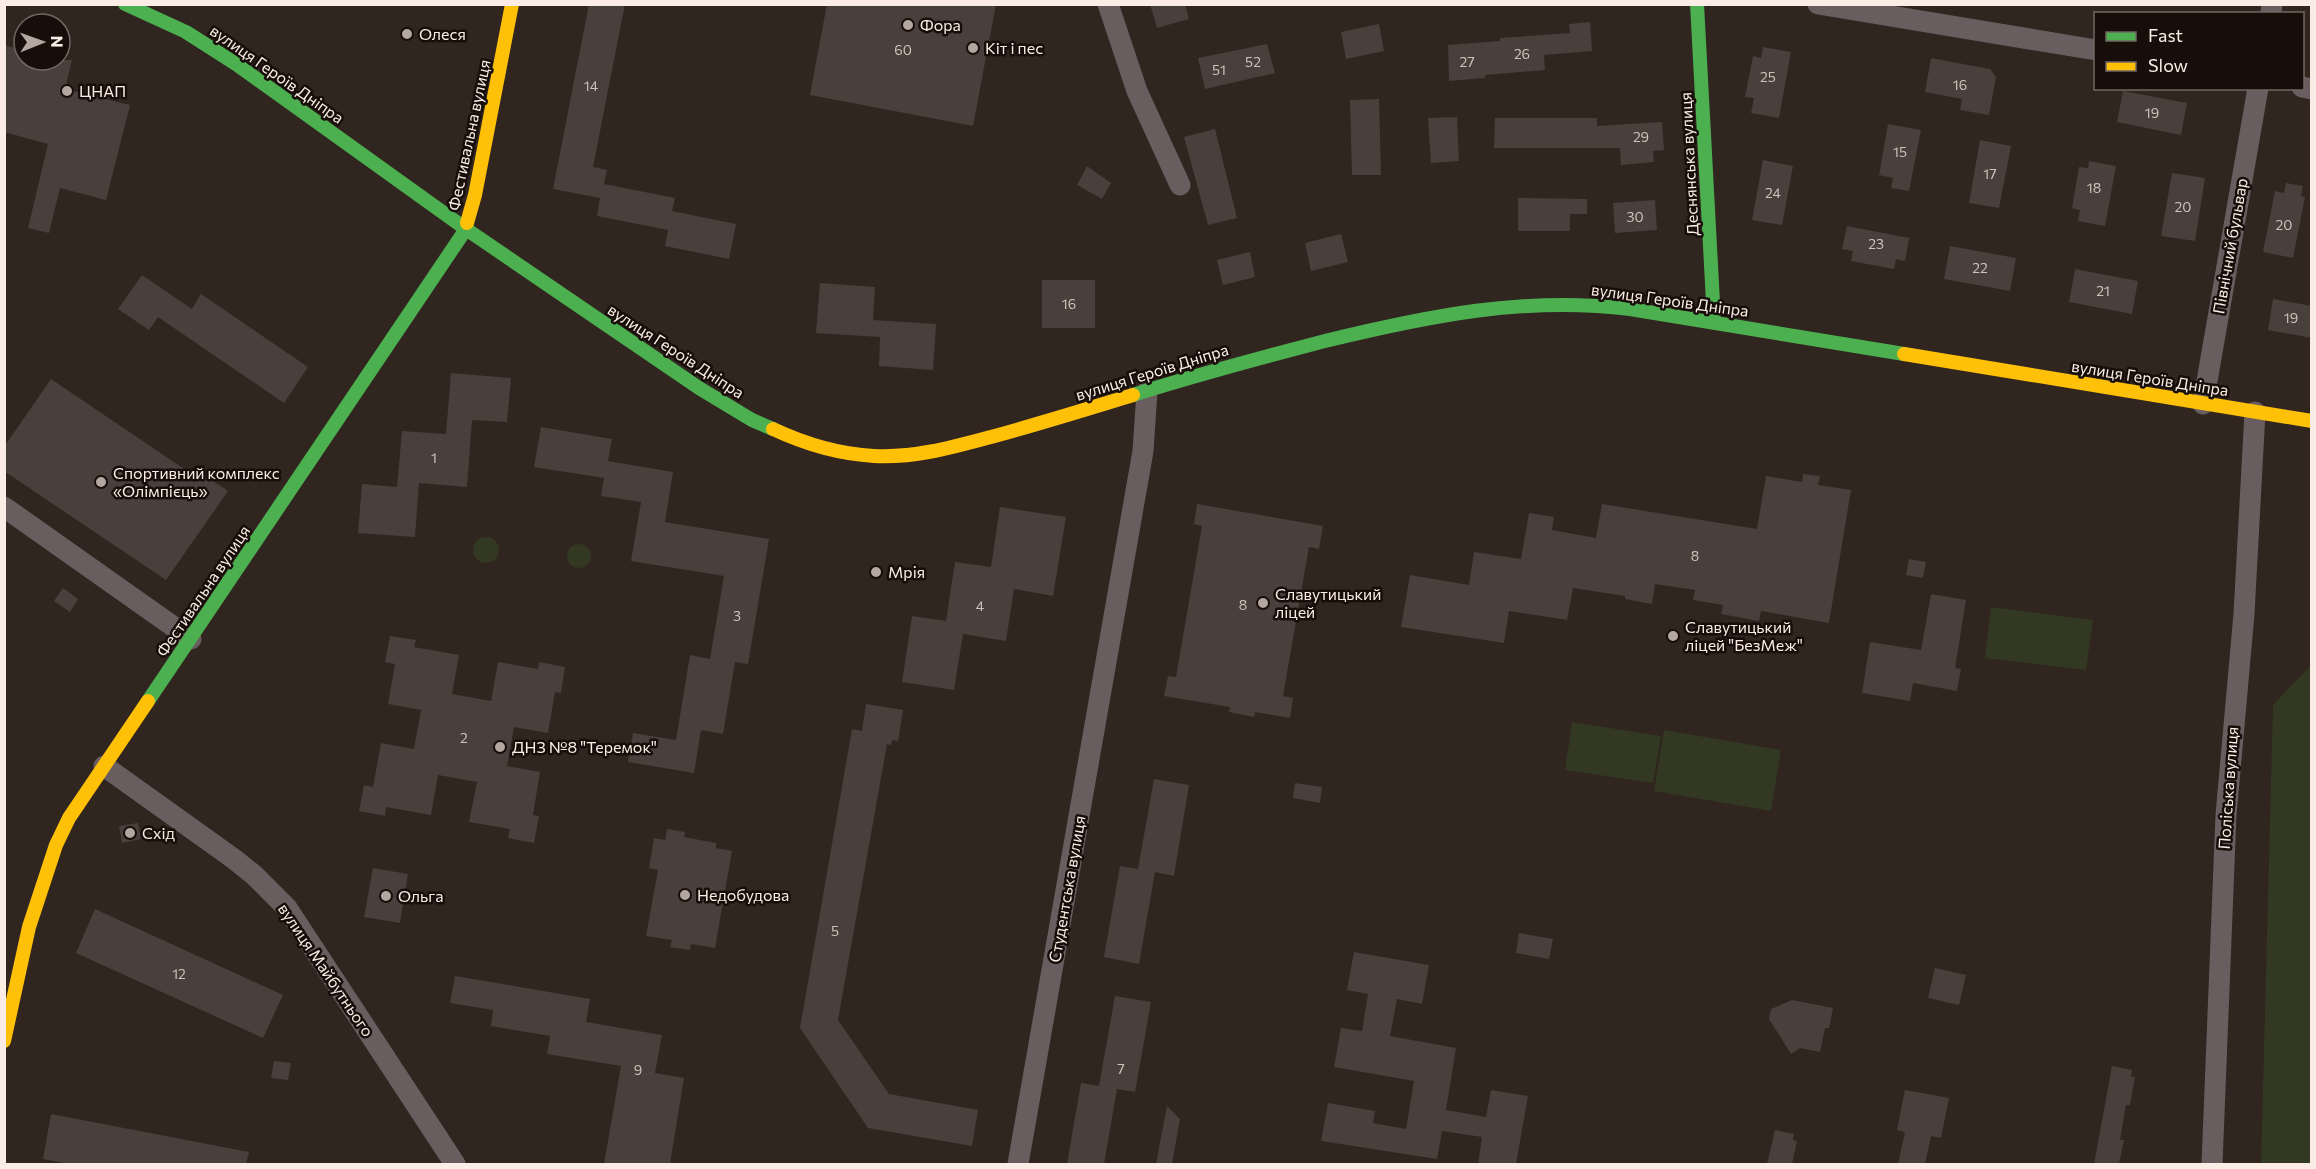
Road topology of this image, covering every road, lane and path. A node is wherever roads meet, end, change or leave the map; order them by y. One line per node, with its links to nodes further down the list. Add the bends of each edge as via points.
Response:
1 (124, 4): 9 (street, вулиця Героїв Дніпра, via 186,32 236,64)
2 (512, 4): 9 (street, Фестивальна вулиця)
3 (1108, 4): 8 (street, via 1137,91)
4 (1697, 4): 10 (street, Деснянська вулиця)
5 (1818, 4): 6 (street)
6 (2094, 50)
7 (2258, 90): 12 (street, Північний бульвар)
8 (1180, 185)
9 (466, 229): 11 (street, вулиця Героїв Дніпра, via 729,407 826,449 875,456 936,452); 16 (street, Фестивальна вулиця)
10 (1713, 321): 11 (street, вулиця Героїв Дніпра, via 1589,304 1456,312 1227,366); 12 (street, вулиця Героїв Дніпра)
11 (1147, 392): 20 (street, Студентська вулиця, via 1143,451 1116,613)
12 (2203, 404): 13 (street, вулиця Героїв Дніпра)
13 (2255, 412): 14 (street, вулиця Героїв Дніпра); 21 (street, Поліська вулиця, via 2246,591 2225,827)
14 (2312, 421)
15 (4, 507): 16 (street)
16 (191, 639): 17 (street, Фестивальна вулиця)
17 (104, 766): 18 (street, Фестивальна вулиця, via 69,818 39,886); 19 (street, вулиця Майбутнього, via 241,865 287,908)
18 (4, 1041)
19 (455, 1164)
20 (1018, 1164)
21 (2212, 1164)

